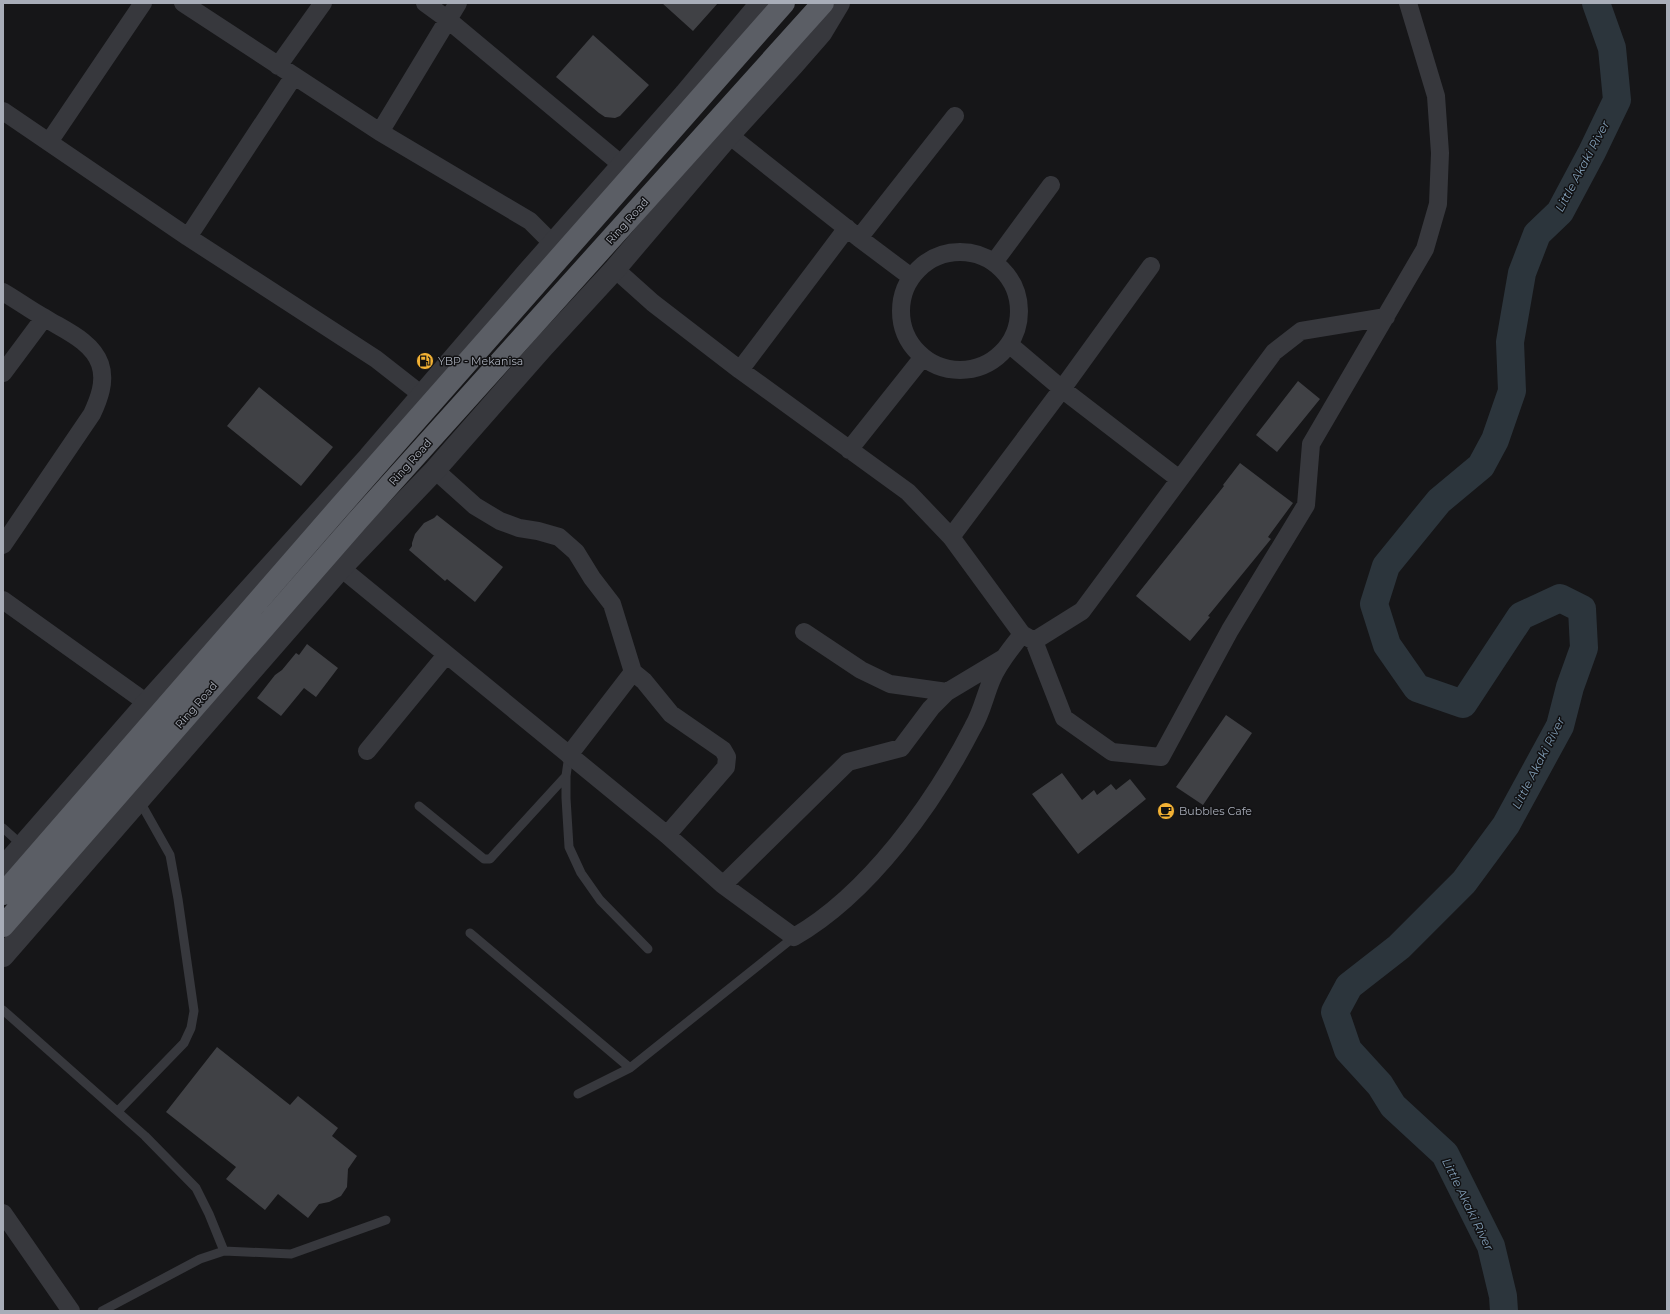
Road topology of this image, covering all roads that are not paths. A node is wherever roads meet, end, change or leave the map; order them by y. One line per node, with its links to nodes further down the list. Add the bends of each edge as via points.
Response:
1 (143, 3): 18 (street)
2 (183, 3): 12 (street)
3 (323, 3): 12 (street)
4 (425, 3): 11 (street)
5 (458, 3): 11 (street)
6 (761, 3): 19 (street)
7 (784, 3): 61 (highway, Ring Road, via 343,503)
8 (823, 3): 62 (highway, Ring Road, via 358,520)
9 (839, 3): 17 (street, via 820,33)
10 (1408, 3): 29 (street, via 1436,96 1440,153 1438,204 1424,249)
11 (447, 18): 16 (street); 19 (street)
12 (278, 66): 13 (street)
13 (294, 76): 16 (street); 22 (street)
14 (955, 116): 21 (street)
15 (6, 119): 18 (street)
16 (380, 132): 23 (street, via 530,221)
17 (730, 135): 21 (street); 26 (street)
18 (49, 142): 22 (street)
19 (622, 165): 23 (street)
20 (1051, 185): 24 (street)
21 (853, 233): 27 (street); 33 (street)
22 (188, 237): 36 (street, via 376,359)
23 (553, 244): 36 (street)
24 (995, 261): 27 (street, via 961,252 943,254 927,262); 31 (street, via 1017,292 1020,310 1018,328)
25 (1151, 266): 35 (street)
26 (615, 269): 33 (street, via 653,303); 38 (street)
27 (911, 277): 32 (street, via 904,290 901,308 903,326 911,343)
28 (3, 292): 30 (street)
29 (1386, 317): 39 (street, via 1301,330 1274,352); 45 (street, via 1311,444 1306,505 1230,630 1161,757 1112,752 1064,718)
30 (44, 318): 34 (street); 41 (street, via 80,338 92,350 100,364 100,397 92,414)
31 (1010, 345): 32 (street, via 996,359 972,369 940,367); 35 (street)
32 (923, 357): 37 (street)
33 (740, 370): 37 (street)
34 (3, 373)
35 (1062, 389): 39 (street); 40 (street)
36 (422, 395): 50 (street)
37 (849, 450): 40 (street, via 908,492)
38 (436, 470): 42 (street); 48 (street, via 475,506 500,521 559,537 576,552 612,604)
39 (1179, 479): 45 (street, via 1082,611)
40 (951, 537): 45 (street)
41 (3, 545)
42 (341, 568): 46 (street); 54 (street)
43 (3, 600): 50 (street)
44 (804, 632): 49 (street, via 861,670 890,684)
45 (1028, 638): 47 (street)
46 (446, 655): 51 (street); 52 (street)
47 (1002, 660): 49 (street); 64 (street, via 986,700 957,758 901,839 847,898 827,916)
48 (633, 672): 52 (street); 57 (street, via 644,681 671,714 723,750 727,757 726,767)
49 (947, 692): 60 (street, via 931,708 901,748 848,762)
50 (147, 703): 58 (street)
51 (367, 751)
52 (569, 755): 53 (lane); 57 (street)
53 (566, 776): 55 (lane, via 490,859 484,859); 65 (lane, via 569,847 581,873 600,900)
54 (138, 799): 66 (street); 70 (lane, via 170,855 194,1011 191,1028 184,1043)
55 (419, 806)
56 (3, 828): 58 (lane)
57 (667, 835): 60 (street)
58 (23, 846): 59 (street)
59 (3, 868)
60 (723, 885): 64 (street)
61 (3, 894)
62 (3, 926)
63 (470, 933): 68 (lane)
64 (794, 937): 68 (lane)
65 (648, 949)
66 (3, 956)
67 (3, 1010): 70 (lane)
68 (630, 1068): 69 (lane)
69 (578, 1094)
70 (118, 1111): 73 (lane, via 196,1188)
71 (3, 1214): 74 (street)
72 (386, 1220): 73 (lane, via 291,1254)
73 (224, 1251): 75 (lane, via 200,1259)
74 (71, 1311)
75 (102, 1311)

